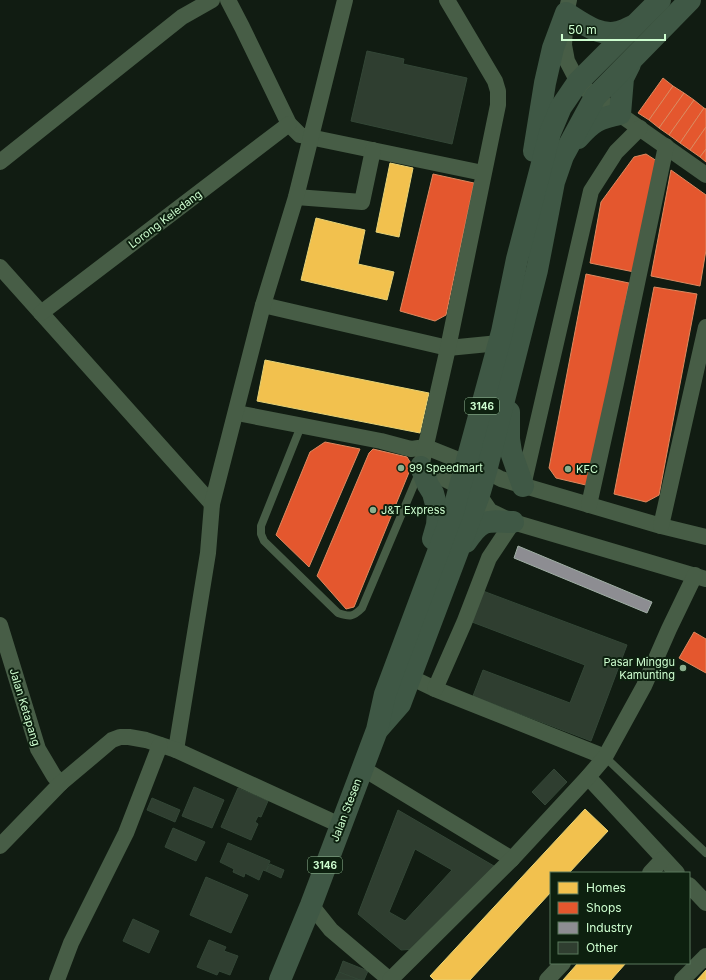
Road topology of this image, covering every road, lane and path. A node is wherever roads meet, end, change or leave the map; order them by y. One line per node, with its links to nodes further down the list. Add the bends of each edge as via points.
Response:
1 (212, 0): 19 (street, via 182,17)
2 (228, 0): 13 (street)
3 (344, 0): 15 (street)
4 (447, 0): 20 (street, via 495,81 498,91 498,105)
5 (660, 0): 8 (main road, 3146)
6 (690, 0): 9 (main road, 3146)
7 (567, 7): 8 (main road, via 590,28 606,33 618,32); 10 (street, via 564,45 567,61); 22 (main road, via 553,48 539,115 533,156)
8 (633, 26): 10 (main road, 3146)
9 (632, 59): 11 (main road, 3146); 12 (main road, via 623,78)
10 (578, 82): 11 (street); 22 (main road, 3146, via 561,107 550,133)
11 (595, 97): 12 (street); 18 (main road, 3146)
12 (620, 114): 14 (street); 18 (main road, via 605,117 589,126)
13 (289, 124): 15 (street, via 300,135); 26 (street, Lorong Keledang)
14 (640, 128): 16 (street); 36 (street, via 616,152 591,191)
15 (311, 138): 17 (street); 23 (street)
16 (666, 146): 21 (street); 39 (street)
17 (373, 150): 20 (street); 23 (street, via 362,202)
18 (564, 156): 27 (main road, 3146, via 554,182 537,270)
19 (0, 162)
20 (483, 173): 30 (street)
21 (706, 175)
22 (535, 190): 29 (main road, 3146)
23 (296, 197): 25 (street)
24 (0, 268): 26 (street)
25 (263, 305): 30 (street); 31 (street)
26 (41, 313): 38 (street)
27 (524, 318): 35 (main road, 3146); 36 (main road, via 509,412 511,452)
28 (706, 327): 41 (street)
29 (499, 343): 30 (street); 34 (main road, 3146)
30 (448, 348): 33 (street)
31 (237, 414): 32 (street); 38 (street)
32 (301, 426): 33 (street, via 381,441); 33 (lane, via 261,526 261,534 264,540 338,613 347,616 355,615 362,608)
33 (419, 454): 34 (street); 37 (street); 45 (main road, via 438,512 437,525)
34 (467, 463): 35 (street); 37 (main road, 3146)
35 (486, 471): 36 (street); 37 (main road, 3146)
36 (523, 486): 39 (street)
37 (469, 491): 40 (street, via 490,511); 43 (main road, 3146); 45 (main road, 3146, via 453,512)
38 (212, 504): 51 (street, via 208,554)
39 (589, 505): 41 (street)
40 (513, 522): 43 (main road, via 488,521 480,524); 44 (street); 48 (street, via 489,558)
41 (661, 526): 42 (street)
42 (706, 537)
43 (456, 556): 47 (main road, 3146)
44 (700, 577): 52 (street, via 669,629 644,686)
45 (412, 622): 49 (main road, 3146, via 385,694)
46 (0, 625): 55 (street, Jalan Ketapang, via 38,749 54,776)
47 (410, 677): 48 (street); 49 (main road, 3146, via 400,704)
48 (435, 689): 52 (street)
49 (377, 730): 53 (main road, Jalan Stesen / 3146)
50 (160, 745): 51 (street); 55 (street, via 129,737 112,740); 68 (street, via 126,833 71,943)
51 (176, 750): 56 (street)
52 (605, 757): 54 (street); 58 (lane)
53 (362, 768): 56 (main road, Jalan Stesen / 3146); 59 (street)
54 (588, 777): 59 (street); 60 (street)
55 (62, 783): 57 (street)
56 (340, 825): 65 (main road, Jalan Stesen / 3146)
57 (0, 846)
58 (706, 853)
59 (512, 859): 70 (street)
60 (663, 859): 61 (street); 62 (street)
61 (651, 872)
62 (676, 872)
63 (690, 886): 64 (street)
64 (706, 903)
65 (311, 905): 69 (main road, Jalan Stesen / 3146); 70 (street, via 331,930)
66 (706, 956): 72 (street)
67 (562, 964): 71 (street)
68 (57, 980)
69 (280, 980)
70 (390, 980)
71 (547, 980)
72 (682, 980)

